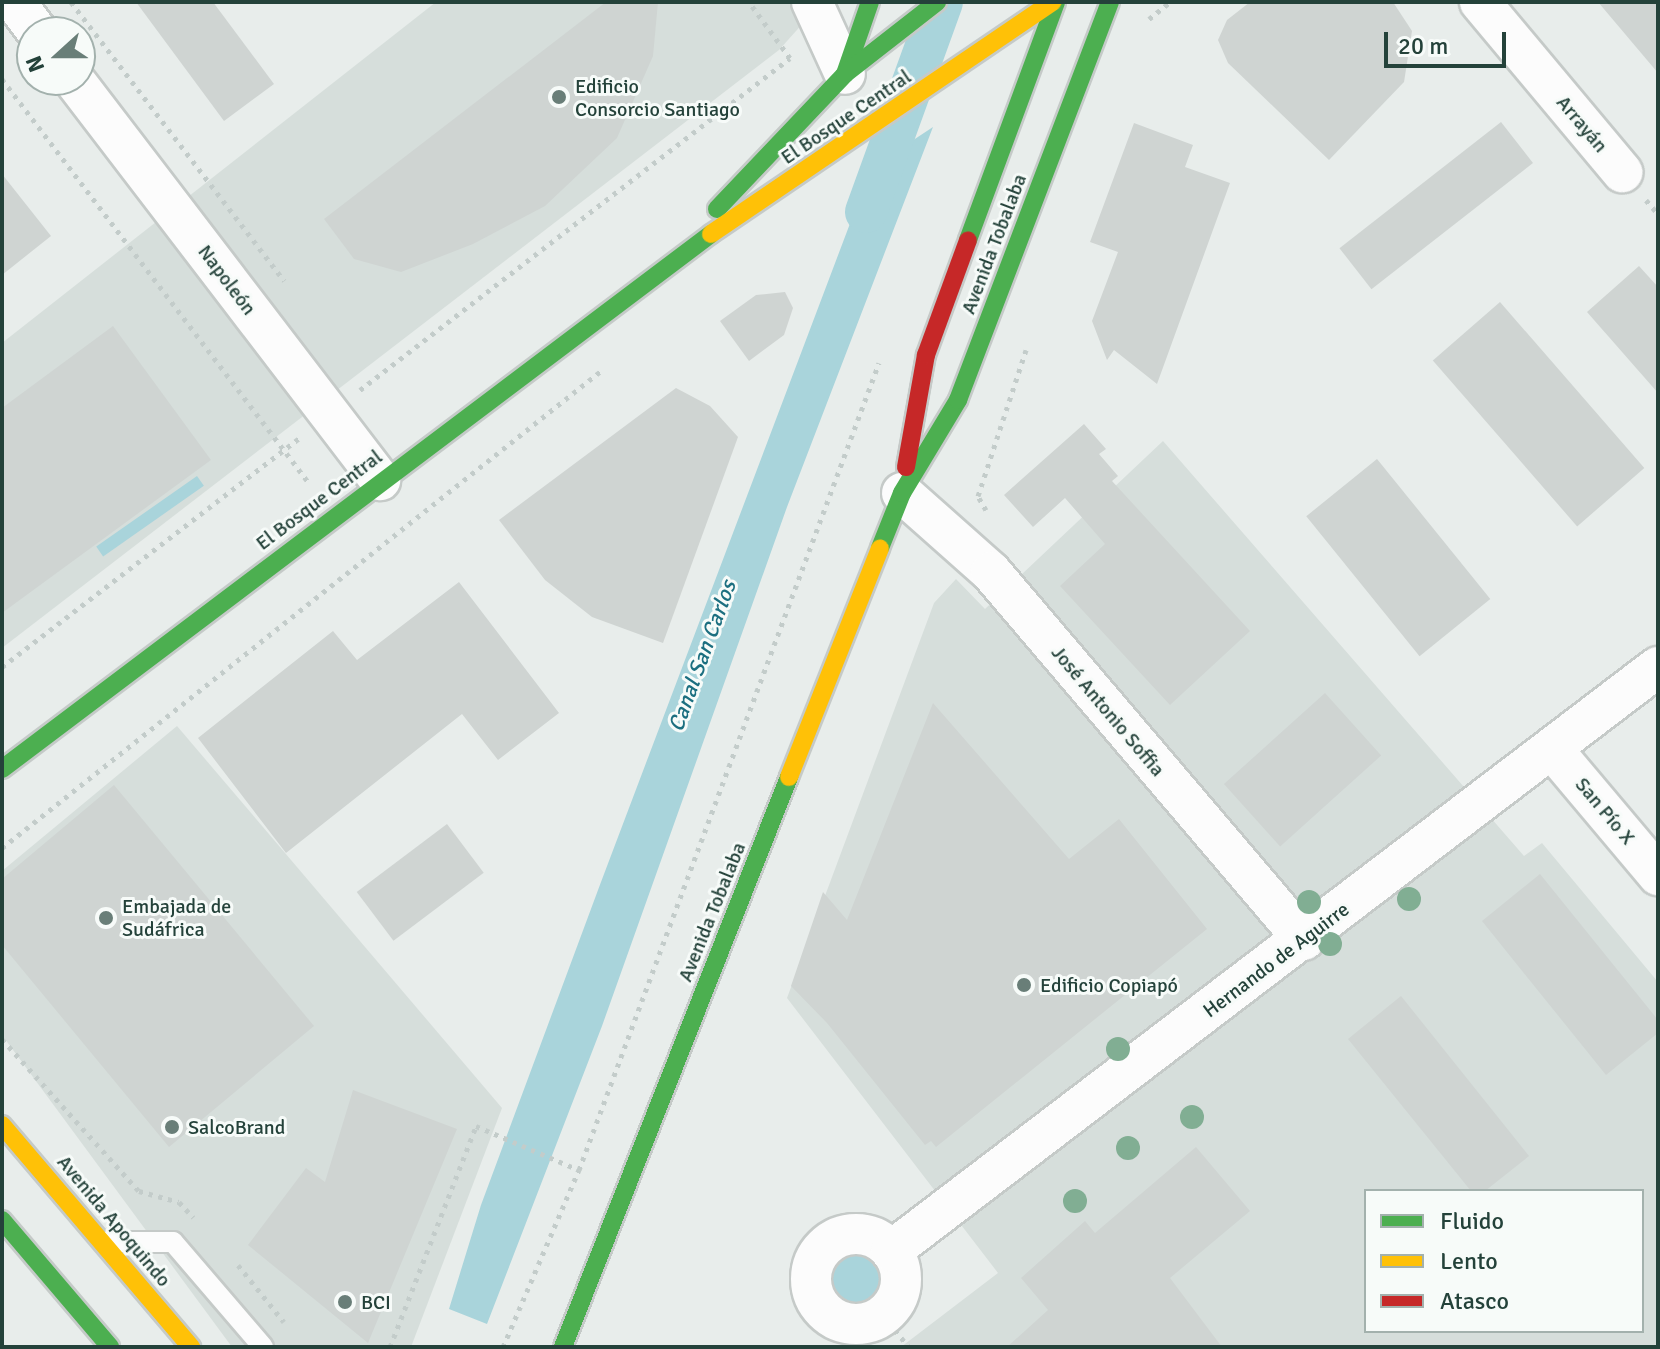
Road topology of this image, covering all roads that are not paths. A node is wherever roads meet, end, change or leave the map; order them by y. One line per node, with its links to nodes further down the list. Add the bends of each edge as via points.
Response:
1 (812, 2): 7 (street)
2 (870, 2): 7 (main road)
3 (937, 2): 7 (main road, El Bosque Central)
4 (1054, 2): 9 (main road, El Bosque Central); 13 (main road, Avenida Tobalaba, via 926,355)
5 (1110, 2): 13 (main road, Avenida Tobalaba, via 958,400)
6 (1480, 2): 10 (street, Arrayán)
7 (845, 74): 9 (main road); 11 (main road, El Bosque Central)
8 (86, 96): 12 (street, Napoleón)
9 (805, 172): 11 (main road, El Bosque Central)
10 (1622, 172)
11 (663, 266): 12 (main road, El Bosque Central)
12 (380, 480): 16 (main road, El Bosque Central)
13 (902, 493): 18 (street, José Antonio Soffia, via 991,572); 26 (main road, Avenida Tobalaba)
14 (1658, 667): 15 (street, Hernando de Aguirre)
15 (1552, 749): 17 (street, San Pío X); 18 (street, Hernando de Aguirre)
16 (2, 769)
17 (1658, 875)
18 (1304, 940): 22 (street, Hernando de Aguirre)
19 (2, 1125): 21 (main road, Avenida Apoquindo)
20 (2, 1220): 23 (main road)
21 (103, 1242): 24 (main road, Avenida Apoquindo); 25 (lane, via 173,1242)
22 (891, 1251)
23 (110, 1347)
24 (191, 1347)
25 (263, 1347)
26 (563, 1347)

